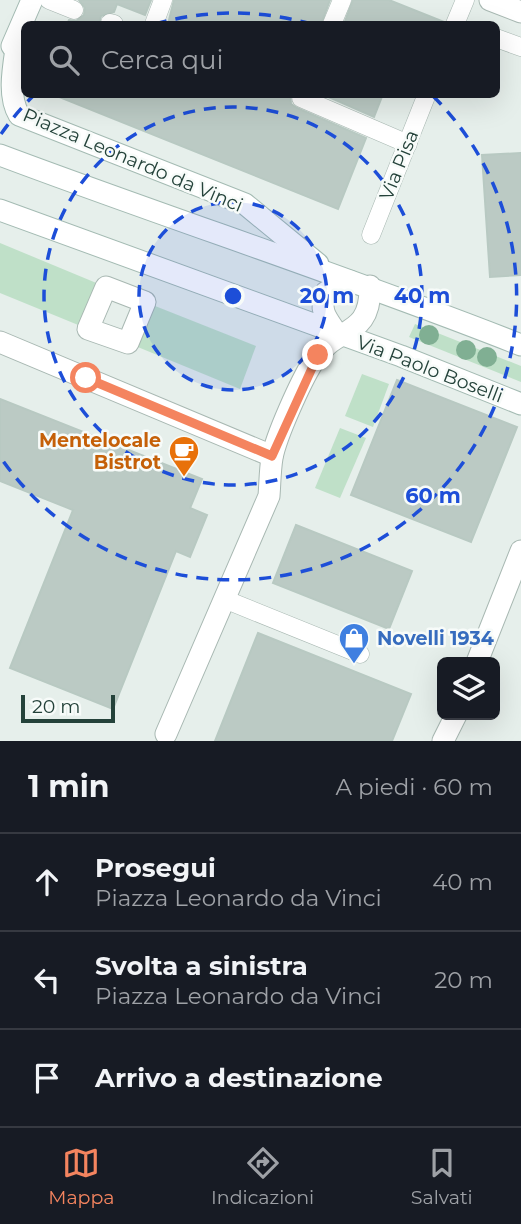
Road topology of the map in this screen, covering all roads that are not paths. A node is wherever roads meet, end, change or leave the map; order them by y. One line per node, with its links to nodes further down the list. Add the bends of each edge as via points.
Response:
1 (32, 0): 9 (street)
2 (49, 0): 7 (lane)
3 (163, 0): 10 (lane)
4 (342, 0): 11 (lane)
5 (465, 0): 12 (lane)
6 (490, 0): 8 (street)
7 (74, 10)
8 (521, 12)
9 (24, 21)
10 (154, 21)
11 (333, 21)
12 (458, 21)
13 (21, 28): 14 (street)
14 (18, 35): 17 (street); 24 (street, Piazza Leonardo da Vinci, via 12,104 19,115 245,204)
15 (500, 39): 16 (lane)
16 (521, 47)
17 (0, 70)
18 (301, 98): 20 (lane)
19 (425, 98): 20 (lane, Via Pisa)
20 (408, 144): 23 (lane, Via Pisa)
21 (0, 155): 24 (street, Piazza Leonardo da Vinci)
22 (5, 208): 25 (street)
23 (371, 235)
24 (350, 280): 25 (street, via 326,292 321,304); 25 (street, via 368,312 352,331); 27 (street, Piazza Leonardo da Vinci)
25 (338, 335): 28 (street, Via Paolo Boselli); 29 (street, via 311,365)
26 (0, 342): 29 (street)
27 (521, 345)
28 (521, 404)
29 (272, 456): 31 (street, via 269,496)
30 (521, 551): 33 (street)
31 (224, 599): 32 (lane); 35 (street)
32 (360, 654)
33 (479, 657)
34 (454, 720): 36 (street)
35 (166, 734)
36 (443, 741)

